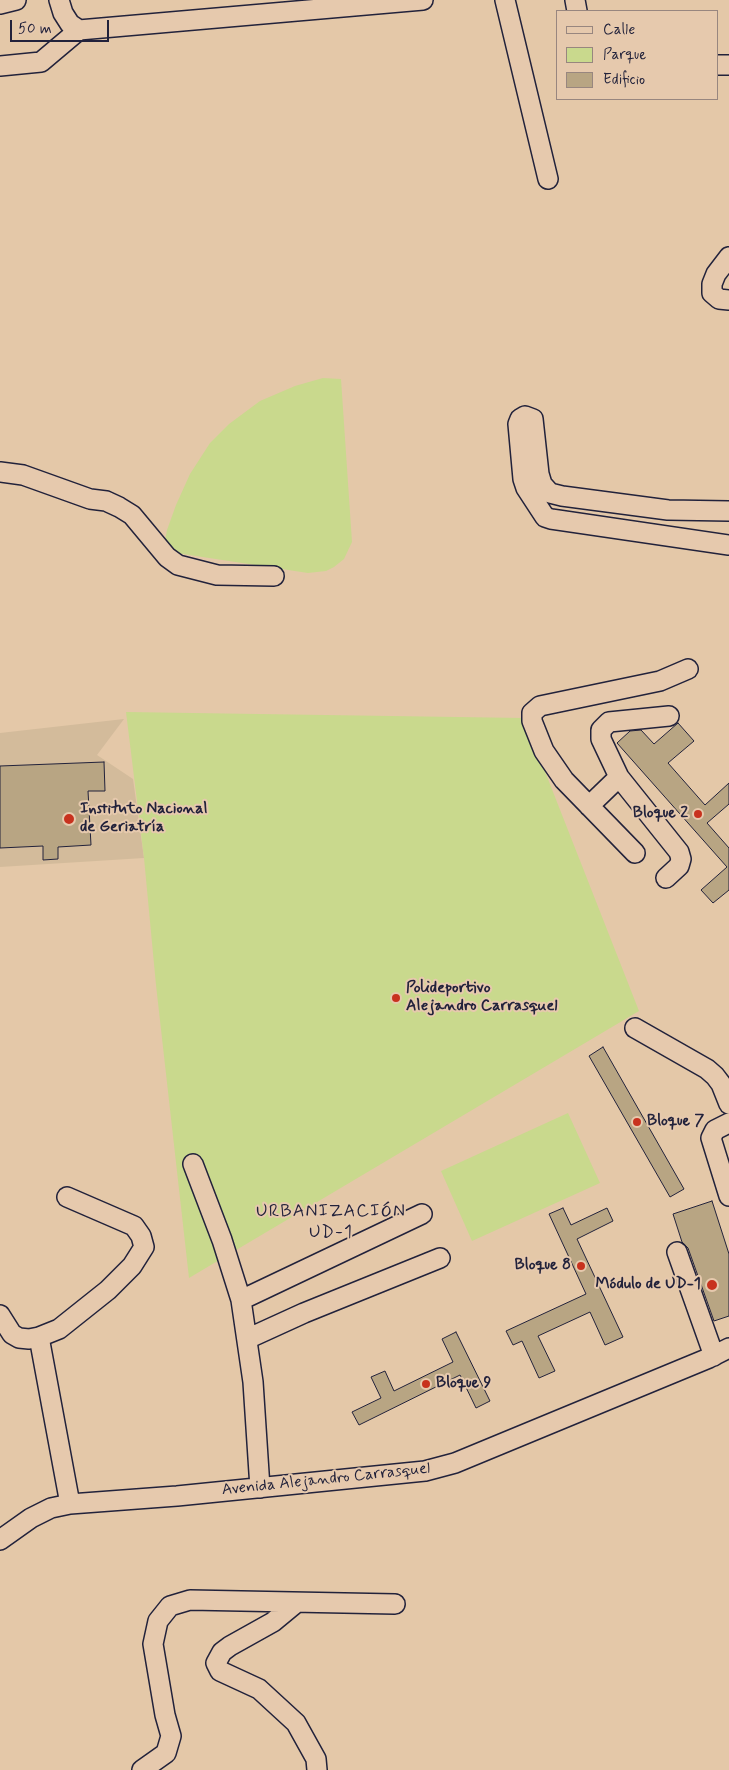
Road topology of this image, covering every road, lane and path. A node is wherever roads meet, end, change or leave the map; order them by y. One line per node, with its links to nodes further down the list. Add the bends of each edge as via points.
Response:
1 (16, 0): 5 (street)
2 (59, 0): 6 (street, via 70,24)
3 (423, 0): 6 (street)
4 (505, 0): 8 (street)
5 (0, 4)
6 (79, 30): 7 (street, via 41,62)
7 (0, 66)
8 (548, 179)
9 (729, 257): 10 (street, via 716,274 712,293 719,299)
10 (729, 300)
11 (0, 472): 16 (street, via 23,475 119,507 132,515 167,557 178,565 217,575)
12 (668, 510): 13 (street); 14 (street); 14 (street, via 550,493 539,474 533,419 524,416 520,419 523,479 545,517)
13 (729, 511)
14 (664, 536): 15 (street)
15 (729, 545)
16 (274, 576)
17 (688, 669): 20 (street, via 660,681 540,706 532,713 544,751 564,780)
18 (669, 716): 19 (street, via 609,722 601,730 601,739)
19 (619, 777): 20 (street); 22 (street, via 679,852 680,866)
20 (589, 806): 21 (street)
21 (635, 853)
22 (666, 878)
23 (635, 1028): 24 (street, via 707,1069 721,1084)
24 (729, 1104)
25 (729, 1124): 27 (street, via 715,1130 711,1138)
26 (193, 1164): 32 (street)
27 (729, 1196)
28 (67, 1197): 34 (street, via 134,1226 144,1247 132,1266 108,1290 58,1329)
29 (422, 1214): 32 (street)
30 (677, 1252): 36 (street)
31 (440, 1258): 35 (street)
32 (241, 1300): 35 (street)
33 (0, 1315): 34 (street, via 12,1334 19,1338)
34 (39, 1337): 38 (street)
35 (247, 1339): 37 (street)
36 (721, 1352): 37 (street, Avenida Alejandro Carrasquel, via 456,1463 426,1472)
37 (260, 1488): 38 (street, Avenida Alejandro Carrasquel)
38 (70, 1504): 39 (street, Avenida Alejandro Carrasquel, via 51,1508 31,1518)
39 (0, 1540)
40 (296, 1603): 41 (street); 42 (street, via 190,1600 170,1606 158,1621 153,1644 164,1715 172,1736 166,1753); 43 (street, via 273,1622 230,1646 216,1663 220,1671 259,1689 296,1723 316,1759)
41 (394, 1604)
42 (142, 1770)
43 (317, 1770)

